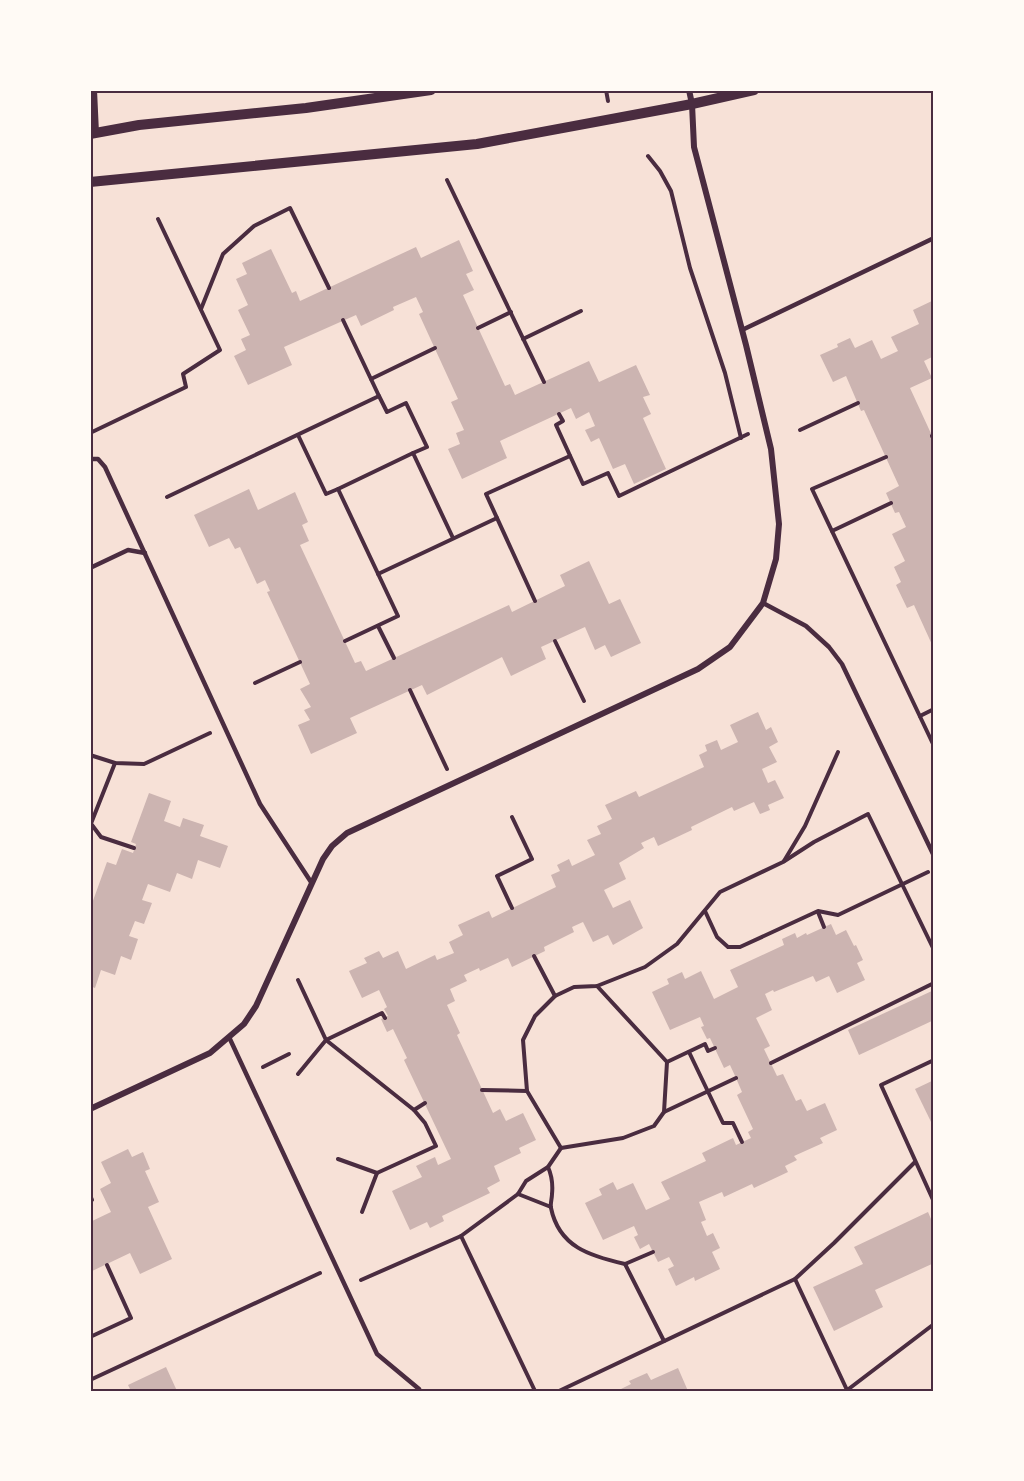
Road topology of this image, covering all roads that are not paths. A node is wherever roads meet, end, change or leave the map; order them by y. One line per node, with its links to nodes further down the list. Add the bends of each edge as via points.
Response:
1 (94, 90): 6 (street)
2 (431, 90): 6 (street)
3 (689, 90): 5 (street)
4 (754, 90): 5 (street)
5 (692, 104): 7 (street, via 477,144); 9 (street, via 694,147)
6 (93, 134)
7 (90, 182)
8 (934, 238): 9 (lane)
9 (742, 330): 13 (street, via 771,449 779,524 776,559)
10 (90, 459): 11 (lane, via 98,459 105,467)
11 (145, 553): 12 (lane, via 128,550); 15 (lane, via 261,804)
12 (90, 568)
13 (763, 603): 14 (lane, via 806,626 842,664); 15 (street, via 730,647 698,669 348,833 332,846)
14 (934, 856)
15 (311, 882): 16 (street, via 256,1006)
16 (229, 1037): 17 (street, via 210,1053); 18 (lane, via 377,1354)
17 (90, 1109)
18 (418, 1389)

